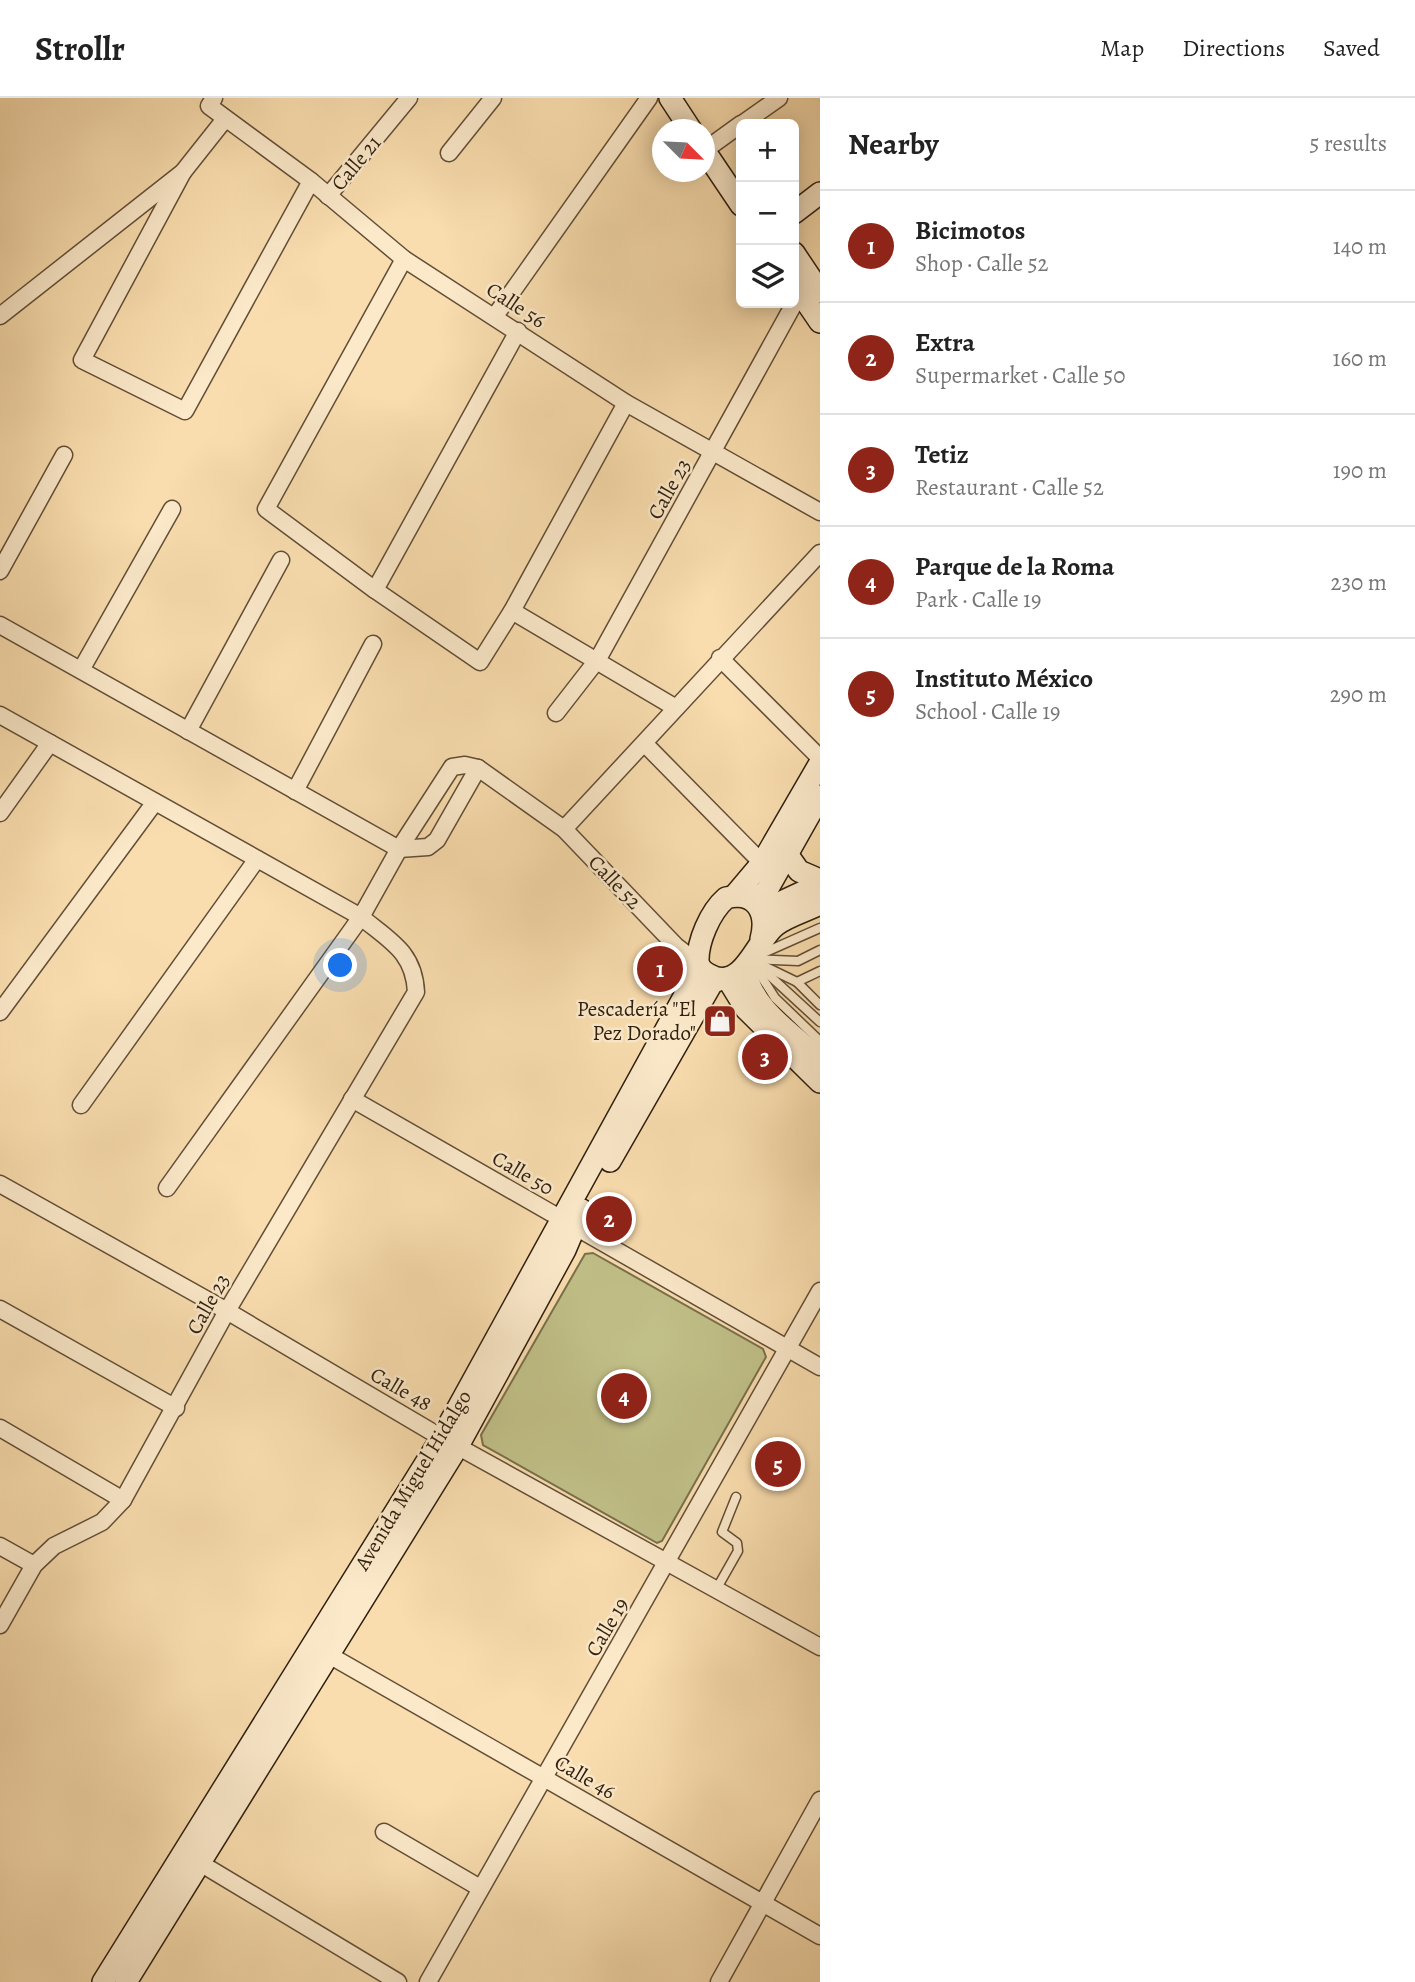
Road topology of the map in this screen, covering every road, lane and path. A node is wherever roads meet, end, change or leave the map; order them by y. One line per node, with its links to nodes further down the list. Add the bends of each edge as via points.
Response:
1 (410, 98): 17 (street, Calle 21)
2 (493, 98): 12 (street)
3 (649, 98): 24 (street)
4 (670, 98): 8 (street)
5 (779, 98): 9 (street)
6 (212, 102): 7 (street, Calle 56)
7 (225, 119): 14 (street); 15 (street, Calle 56)
8 (684, 119)
9 (748, 119)
10 (736, 128): 11 (street)
11 (715, 143)
12 (449, 153)
13 (715, 165): 18 (street)
14 (183, 172): 15 (street, via 82,360 185,411); 23 (street)
15 (311, 181): 17 (street, Calle 56)
16 (820, 193): 19 (street)
17 (328, 196): 20 (street, Calle 56)
18 (736, 197)
19 (799, 209)
20 (404, 260): 24 (street, Calle 56); 35 (street, via 266,509)
21 (799, 266): 22 (street)
22 (808, 289): 25 (street); 28 (street, Calle 23)
23 (0, 316)
24 (495, 316): 26 (street, Calle 56)
25 (820, 322)
26 (518, 331): 27 (street, Calle 56); 35 (street)
27 (626, 403): 28 (street, Calle 56); 36 (street)
28 (714, 452): 31 (street, Calle 56); 40 (street, Calle 23)
29 (64, 455): 34 (street)
30 (172, 509): 41 (street)
31 (820, 512)
32 (820, 553): 39 (street)
33 (281, 560): 45 (street)
34 (0, 570)
35 (375, 590): 36 (street, via 480,662)
36 (512, 611): 40 (street)
37 (0, 625): 41 (street)
38 (373, 644): 50 (street)
39 (720, 658): 42 (street); 48 (street)
40 (598, 659): 42 (street); 43 (street, Calle 23)
41 (81, 670): 45 (street)
42 (677, 708): 47 (street)
43 (556, 713)
44 (0, 715): 46 (street)
45 (188, 731): 50 (street)
46 (50, 743): 52 (street); 53 (street)
47 (645, 744): 54 (street); 58 (street)
48 (820, 760): 58 (street)
49 (478, 768): 54 (street, Calle 52); 55 (street, via 437,840 428,847); 55 (street, via 452,767)
50 (295, 791): 55 (street)
51 (820, 796): 56 (street)
52 (155, 802): 57 (street); 74 (street)
53 (0, 813)
54 (564, 829): 64 (street, Calle 52)
55 (399, 849): 62 (street)
56 (787, 854): 59 (street, via 799,871); 60 (street, via 767,890)
57 (257, 859): 62 (street); 79 (street)
58 (762, 863): 60 (street)
59 (820, 882): 60 (street)
60 (750, 902): 65 (street, via 719,904); 66 (street, via 765,927)
61 (820, 904): 66 (street, via 777,924)
62 (361, 917): 78 (street, Calle 23, via 406,955 415,972 416,992); 80 (street)
63 (820, 928): 68 (lane)
64 (665, 934): 65 (street, via 681,940); 69 (street, Calle 52)
65 (704, 936): 69 (street)
66 (761, 939): 68 (street)
67 (820, 950): 68 (lane, via 798,961)
68 (748, 962): 71 (street); 72 (lane); 75 (lane); 76 (street, via 746,976 764,1008)
69 (698, 964): 71 (street); 82 (street, Avenida Miguel Hidalgo)
70 (820, 971): 72 (lane)
71 (724, 979): 76 (street, via 746,1009); 82 (street, Avenida Miguel Hidalgo, via 712,983)
72 (797, 982): 73 (lane)
73 (820, 1005)
74 (0, 1012)
75 (820, 1022)
76 (816, 1054): 77 (street)
77 (820, 1082)
78 (352, 1098): 82 (street, Calle 50); 85 (street, Calle 23)
79 (80, 1105)
80 (167, 1188)
81 (2, 1190): 85 (street, Calle 48)
82 (567, 1223): 86 (street, Calle 50); 90 (street, Avenida Miguel Hidalgo, via 565,1250)
83 (820, 1291): 86 (street, Calle 19)
84 (0, 1309): 88 (street)
85 (227, 1311): 88 (street, Calle 23); 90 (street, Calle 48)
86 (787, 1349): 87 (street, Calle 50); 94 (street, Calle 19)
87 (820, 1367)
88 (176, 1408): 92 (street, Calle 23)
89 (0, 1428): 92 (street)
90 (450, 1442): 94 (street, Calle 48); 99 (street, Avenida Miguel Hidalgo); 108 (street, Avenida Miguel Hidalgo)
91 (736, 1497): 96 (lane, via 722,1532 737,1544 738,1551)
92 (123, 1500): 95 (street, Calle 23, via 103,1522 54,1546)
93 (0, 1546): 95 (street)
94 (668, 1561): 96 (street, Calle 48); 100 (street, Calle 19)
95 (34, 1565): 97 (street, Calle 23)
96 (717, 1588): 98 (street, Calle 48)
97 (0, 1625)
98 (820, 1647)
99 (329, 1655): 100 (street, Calle 46); 103 (street, Avenida Miguel Hidalgo)
100 (544, 1778): 104 (street, Calle 19); 105 (street, Calle 46)
101 (820, 1800): 105 (street)
102 (384, 1832): 104 (street)
103 (200, 1863): 107 (street); 109 (street, Avenida Miguel Hidalgo)
104 (480, 1888): 111 (street, Calle 19)
105 (764, 1903): 106 (street, Calle 46); 112 (street)
106 (820, 1936)
107 (373, 1976): 110 (street)
108 (103, 1982)
109 (126, 1982)
110 (398, 1982)
111 (428, 1982)
112 (719, 1982)

